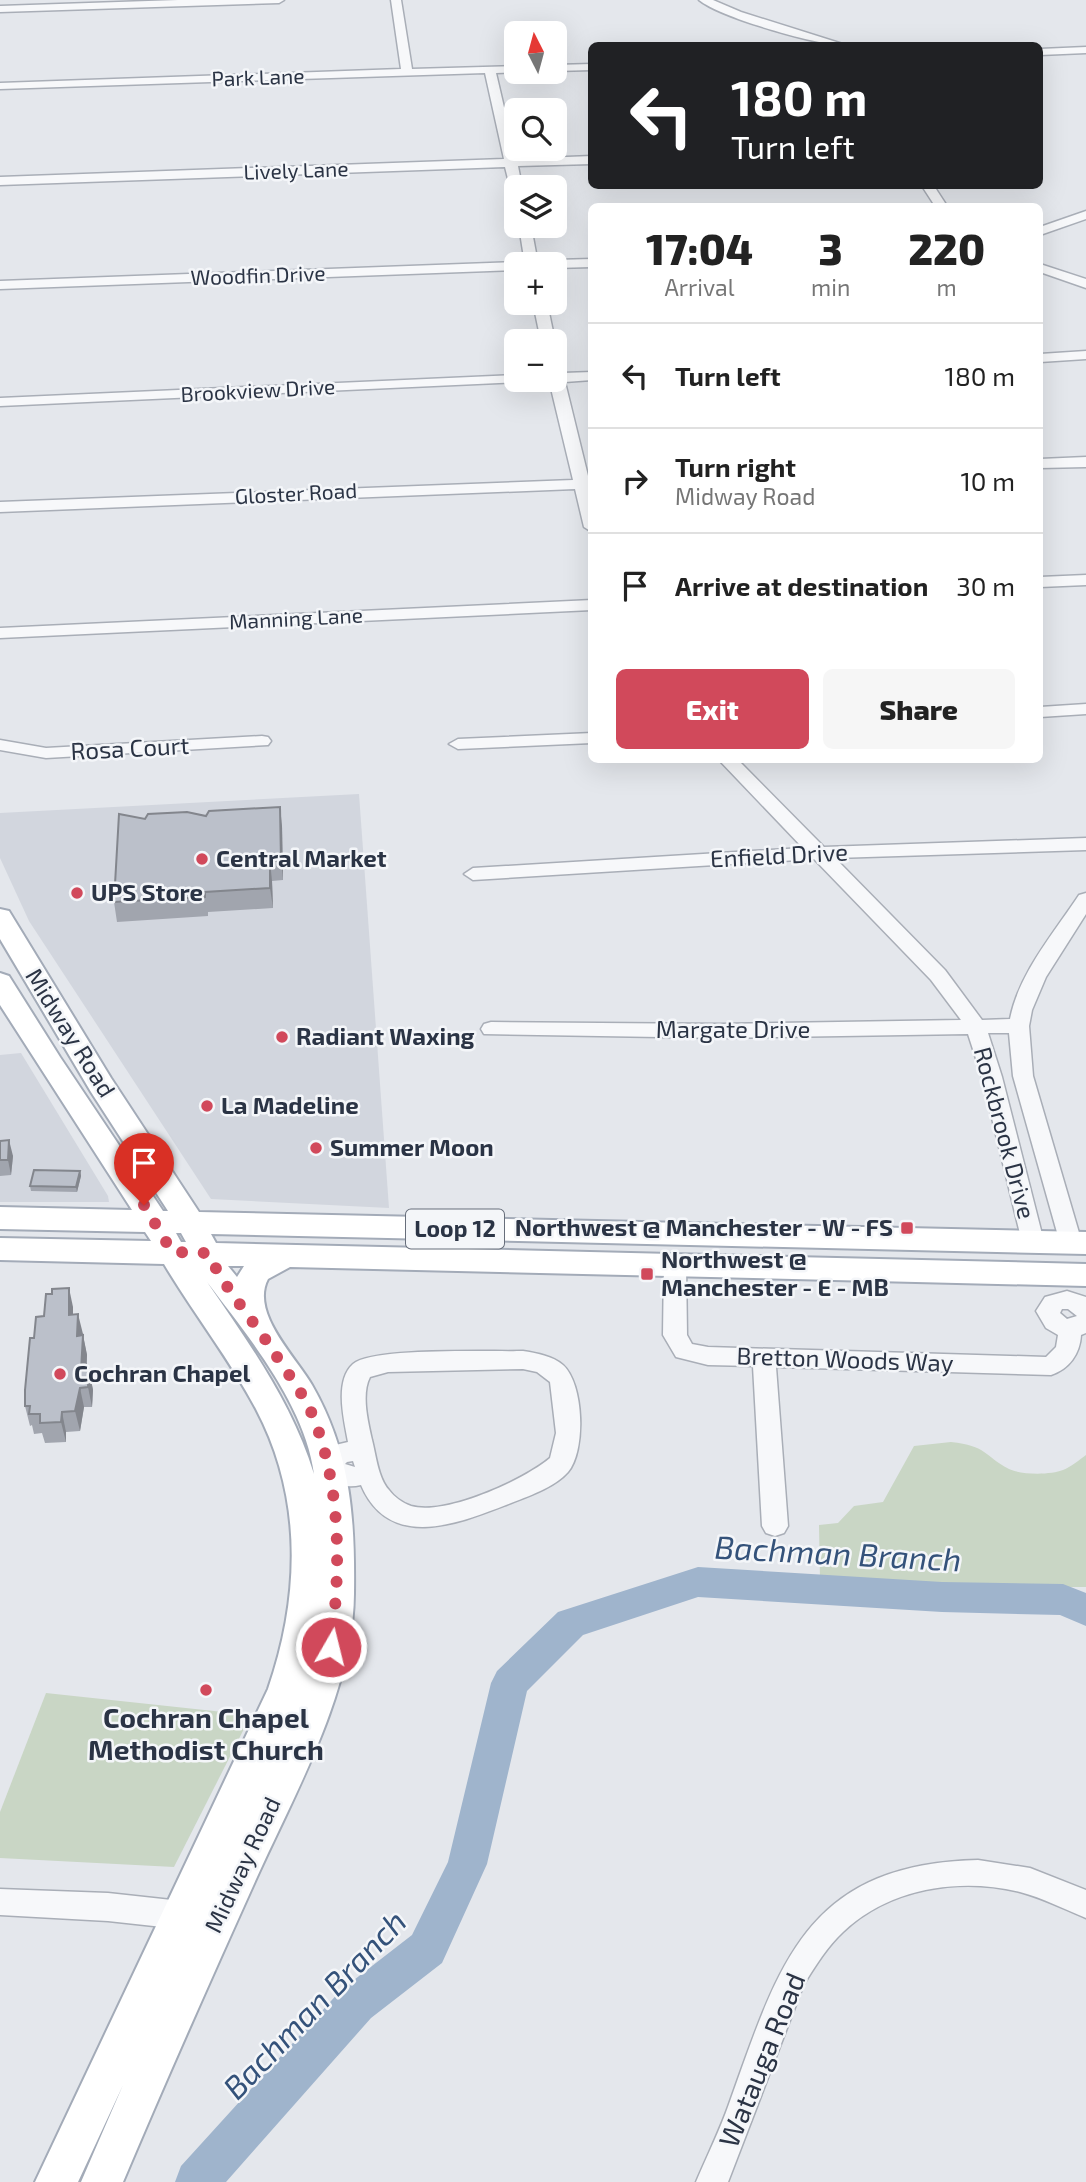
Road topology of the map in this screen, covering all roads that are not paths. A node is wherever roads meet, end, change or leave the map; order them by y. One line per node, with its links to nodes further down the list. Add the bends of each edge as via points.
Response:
1 (279, 0): 4 (street)
2 (396, 0): 12 (street)
3 (704, 0): 5 (street)
4 (0, 9)
5 (830, 42)
6 (1086, 50): 7 (street)
7 (1043, 52)
8 (588, 67): 9 (street)
9 (567, 68)
10 (504, 69): 11 (street, Park Lane)
11 (490, 70): 12 (street, Park Lane); 15 (street)
12 (407, 73): 13 (street, Park Lane)
13 (0, 86)
14 (588, 160): 15 (street, Lively Lane)
15 (511, 163): 16 (street); 17 (street, Lively Lane)
16 (514, 175)
17 (0, 181)
18 (1086, 215): 19 (street)
19 (1043, 230)
20 (588, 263): 21 (street)
21 (567, 264)
22 (504, 266): 25 (street, Woodfin Drive)
23 (1043, 269): 24 (street)
24 (1086, 284)
25 (0, 285)
26 (1086, 355): 27 (street)
27 (1043, 358)
28 (567, 375): 29 (street)
29 (588, 376)
30 (504, 380): 32 (street, Brookview Drive)
31 (560, 392): 35 (street)
32 (0, 402)
33 (1086, 462): 34 (street)
34 (1043, 464)
35 (586, 484): 36 (street, Gloster Road)
36 (0, 507)
37 (1086, 580): 38 (street)
38 (1043, 582)
39 (588, 605): 40 (street, Manning Lane)
40 (0, 633)
41 (1086, 709): 42 (street)
42 (1043, 712)
43 (588, 738): 45 (street)
44 (262, 741): 46 (street, Rosa Court, via 46,753)
45 (458, 744)
46 (0, 745)
47 (731, 763): 49 (street)
48 (1086, 844): 49 (street, Enfield Drive)
49 (819, 853): 50 (street, Enfield Drive); 54 (street, via 938,975)
50 (473, 874)
51 (1086, 899): 55 (street, Rockbrook Drive, via 1028,992)
52 (4, 933): 57 (main road, Midway Road)
53 (0, 982): 58 (main road, Midway Road)
54 (975, 1026): 55 (street, Rockbrook Drive); 56 (street, Margate Drive); 62 (street, Rockbrook Drive)
55 (1019, 1026): 63 (street, Rockbrook Drive, via 1023,1076)
56 (491, 1030)
57 (79, 1046): 58 (main road); 61 (main road, Midway Road)
58 (46, 1058): 60 (main road, Midway Road)
59 (0, 1218): 60 (main road)
60 (154, 1222): 61 (main road, Midway Road)
61 (182, 1238): 62 (main road, Loop 12); 64 (main road, Loop 12); 65 (main road, Loop 12); 74 (main road, Midway Road, via 277,1419)
62 (1033, 1242): 63 (main road, Loop 12); 68 (main road)
63 (1078, 1243): 68 (main road)
64 (0, 1249)
65 (208, 1253): 66 (main road, Loop 12); 70 (main road, Midway Road, via 216,1272)
66 (293, 1255): 67 (main road, Loop 12); 70 (main road, via 264,1264 252,1276 247,1287)
67 (675, 1264): 68 (main road, Loop 12); 72 (street, Bretton Woods Way, via 675,1335 684,1351)
68 (1069, 1283): 69 (street, via 1075,1302); 71 (street, Bretton Woods Way, via 1048,1311 1057,1325)
69 (1086, 1311)
70 (250, 1316): 74 (main road, Midway Road, via 316,1422)
71 (1077, 1326): 72 (street, Bretton Woods Way, via 1064,1355 1051,1366)
72 (764, 1359): 76 (street)
73 (363, 1449): 74 (street, via 340,1453); 75 (street); 75 (street, via 354,1381 372,1365 523,1360 545,1363 561,1377 568,1433 565,1455 558,1467 543,1477 438,1517 411,1517 385,1503)
74 (313, 1470): 75 (street, via 347,1478); 79 (main road, Midway Road, via 311,1589 305,1633)
75 (369, 1474)
76 (775, 1526)
77 (0, 1902): 79 (street, via 108,1907)
78 (1086, 1904): 82 (street, Watauga Road, via 1014,1878 983,1874 912,1879 860,1900 836,1920 794,1973)
79 (199, 1918): 80 (main road, Midway Road); 81 (main road, Midway Road, via 163,1958)
80 (108, 2169)
81 (56, 2182)
82 (712, 2182)

